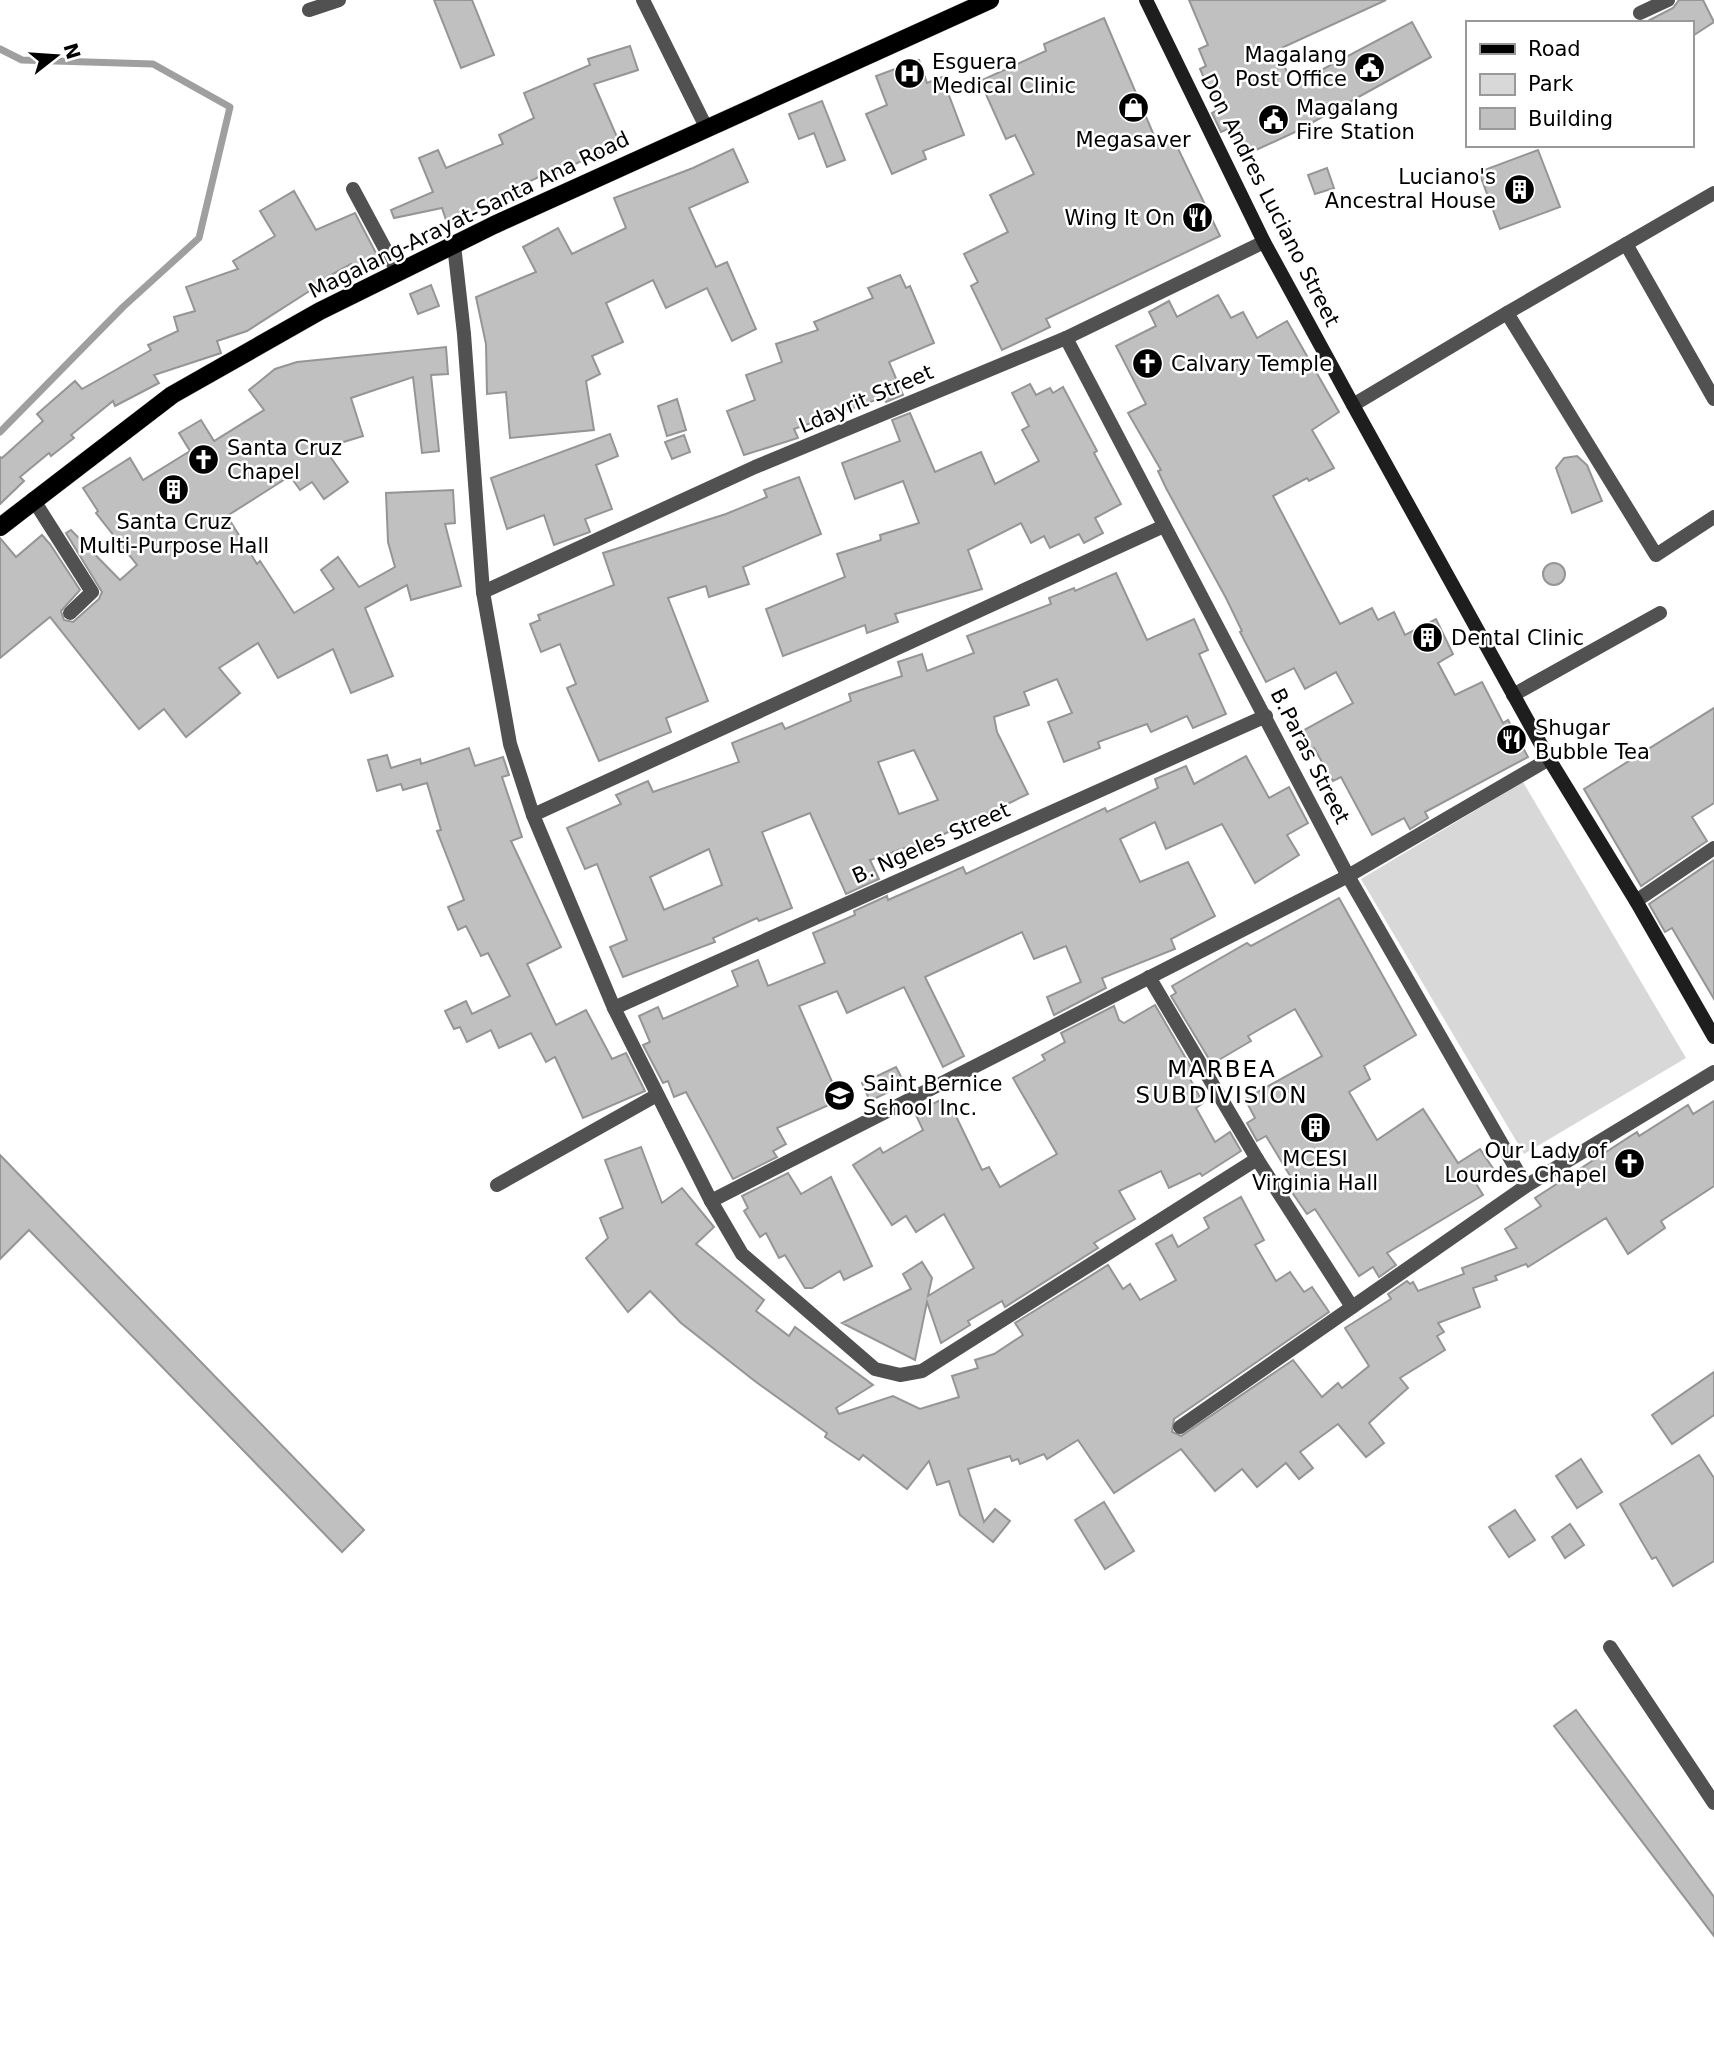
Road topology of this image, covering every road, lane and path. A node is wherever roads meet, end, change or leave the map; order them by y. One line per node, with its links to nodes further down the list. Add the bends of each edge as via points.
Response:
1 (339, 0): 6 (street)
2 (643, 0): 8 (street)
3 (1146, 0): 11 (street, Don Andres Luciano Street)
4 (1668, 0): 7 (street)
5 (979, 2): 8 (main road, Magalang-Arayat-Santa Ana Road)
6 (309, 10)
7 (1640, 13)
8 (706, 127): 13 (main road, Magalang-Arayat-Santa Ana Road)
9 (353, 189): 14 (street)
10 (1714, 193): 12 (street)
11 (1264, 242): 16 (street, Ldayrit Street); 18 (street, Don Andres Luciano Street)
12 (1626, 244): 15 (street); 17 (street)
13 (454, 245): 14 (main road, Magalang-Arayat-Santa Ana Road); 23 (street)
14 (397, 271): 19 (main road, Magalang-Arayat-Santa Ana Road, via 172,395)
15 (1507, 313): 18 (street); 20 (street, via 1656,555)
16 (1066, 338): 21 (street, B.Paras Street); 23 (street, Ldayrit Street, via 755,467)
17 (1714, 399)
18 (1353, 405): 26 (street, Don Andres Luciano Street)
19 (33, 499): 22 (main road, Magalang-Arayat-Santa Ana Road); 25 (street, via 92,592)
20 (1714, 517)
21 (1164, 526): 27 (street, B.Paras Street); 29 (street)
22 (0, 527)
23 (483, 592): 29 (street, via 510,744)
24 (1660, 613): 26 (street)
25 (70, 614)
26 (1513, 695): 28 (street, Don Andres Luciano Street)
27 (1266, 716): 31 (street, B.Paras Street); 34 (street, B. Ngeles Street)
28 (1549, 759): 31 (street); 32 (street, Don Andres Luciano Street)
29 (533, 815): 34 (street)
30 (1714, 848): 32 (street)
31 (1348, 876): 33 (street); 40 (street, B.Paras Street)
32 (1636, 901): 35 (street, Don Andres Luciano Street)
33 (1149, 977): 38 (street); 41 (street)
34 (614, 1008): 37 (street)
35 (1714, 1037)
36 (1714, 1072): 40 (street)
37 (657, 1095): 39 (street); 41 (street)
38 (1257, 1159): 41 (street, via 922,1371 900,1375 876,1369 742,1254); 42 (street)
39 (497, 1185)
40 (1527, 1186): 42 (street)
41 (711, 1201)
42 (1352, 1307): 43 (street)
43 (1180, 1427)
44 (1609, 1647): 45 (street)
45 (1714, 1802)

